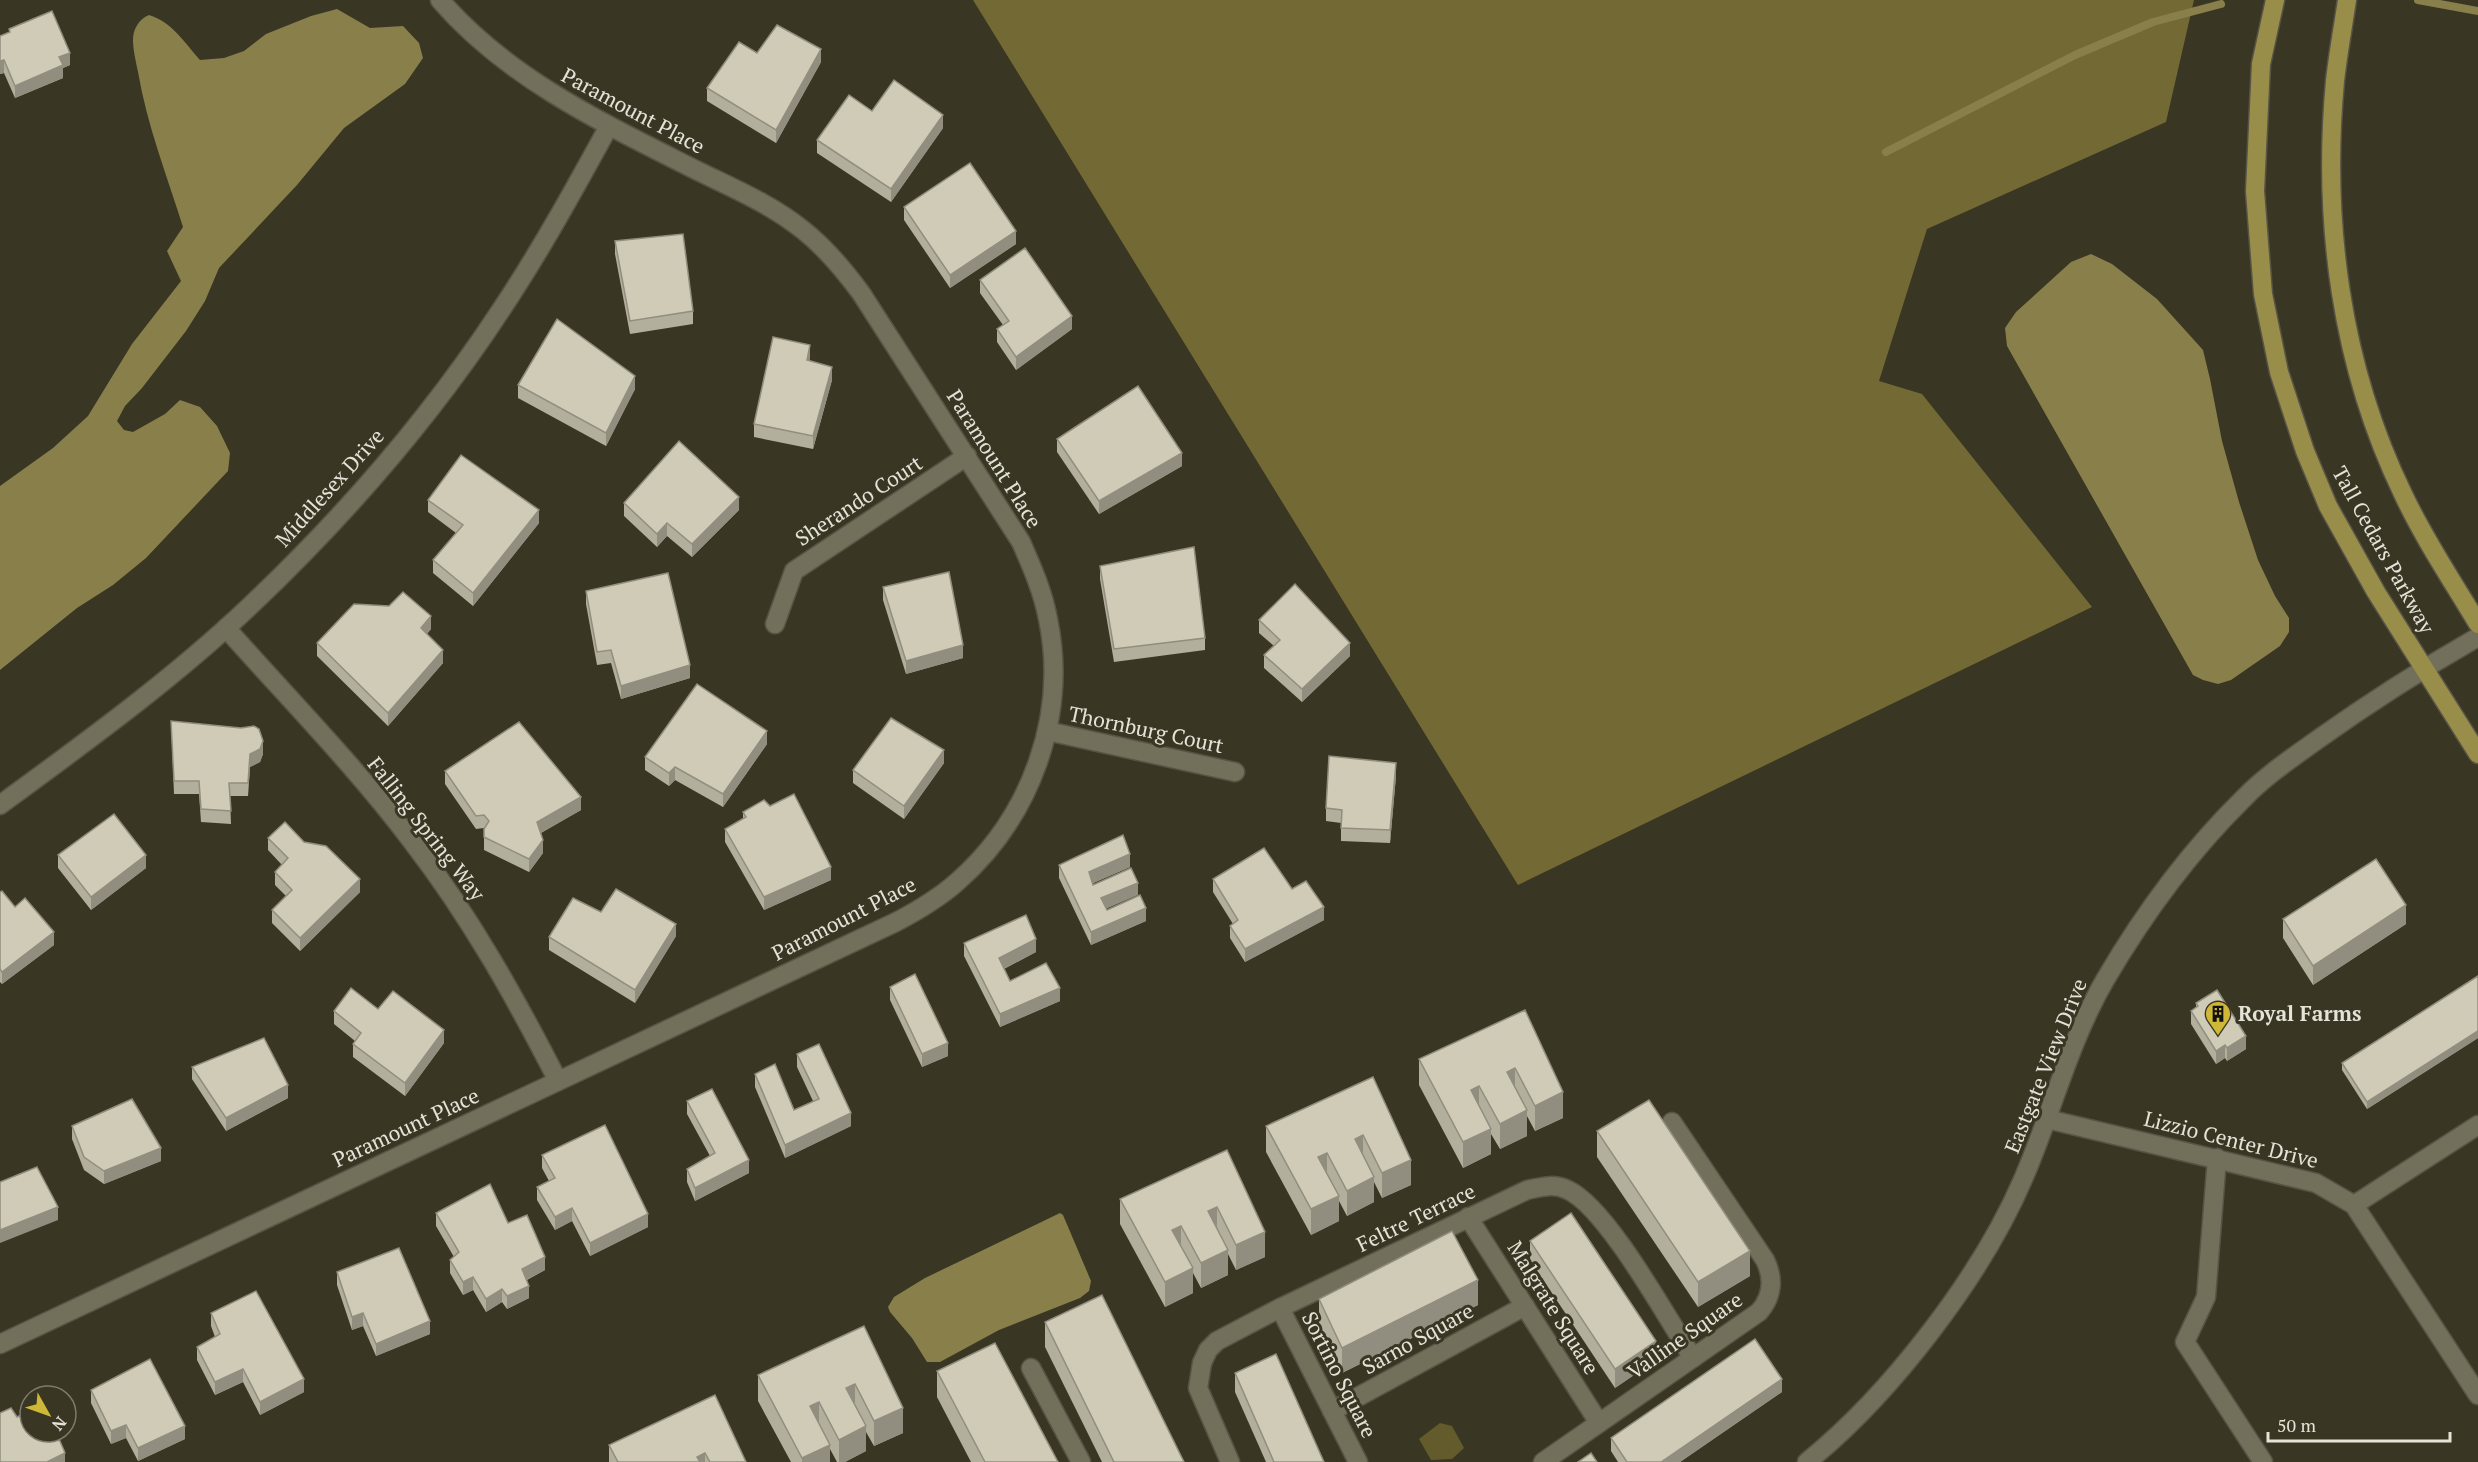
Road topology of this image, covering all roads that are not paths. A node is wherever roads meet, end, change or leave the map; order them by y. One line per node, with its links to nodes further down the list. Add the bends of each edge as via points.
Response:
1 (440, 0): 4 (street, Paramount Place, via 492,50 546,90)
2 (2275, 0): 10 (main road, Tall Cedars Parkway, via 2261,64 2255,190 2263,294 2279,372 2305,452 2328,506)
3 (2347, 0): 7 (main road, Tall Cedars Parkway, via 2335,82 2331,178 2334,258 2349,342 2368,412 2403,495)
4 (609, 126): 5 (street, Paramount Place, via 771,208 819,244 861,293); 8 (street, Middlesex Drive, via 564,209 501,310 431,407 314,543)
5 (967, 456): 6 (street, Sherando Court, via 794,571); 11 (street, Paramount Place, via 1021,542 1038,582 1053,657 1053,695)
6 (775, 624)
7 (2478, 624)
8 (226, 628): 14 (street, Middlesex Drive, via 152,691); 15 (street, Falling Spring Way, via 415,844 516,999)
9 (2478, 638): 10 (street, Eastgate View Drive)
10 (2424, 668): 12 (main road, Tall Cedars Parkway); 16 (street, Eastgate View Drive, via 2375,698 2290,760 2245,796 2198,847 2156,902 2104,982 2072,1050)
11 (1047, 731): 13 (street, Thornburg Court); 15 (street, Paramount Place, via 1036,770 1015,814 990,849 956,883 896,922)
12 (2478, 754)
13 (1235, 772)
14 (0, 805)
15 (558, 1081): 24 (street, Paramount Place)
16 (2047, 1119): 19 (street, Lizzio Center Drive); 34 (street, Eastgate View Drive, via 1999,1227 1950,1304 1924,1341 1871,1401)
17 (1672, 1122): 25 (street, Valline Square, via 1765,1260 1770,1279 1771,1291 1760,1312)
18 (2478, 1125): 20 (street)
19 (2217, 1158): 20 (street, Lizzio Center Drive, via 2316,1183); 35 (street, via 2206,1297 2185,1342)
20 (2354, 1205): 27 (street, Lizzio Center Drive)
21 (1468, 1217): 22 (street, Malgrate Square); 23 (street, Feltre Terrace); 25 (street, Feltre Terrace, via 1527,1190 1550,1185 1580,1197 1593,1208 1634,1264)
22 (1525, 1305): 28 (street, Sarno Square); 29 (street, Malgrate Square)
23 (1280, 1308): 28 (street, Sortino Square); 31 (street, Feltre Terrace, via 1218,1341 1202,1363 1198,1388)
24 (0, 1344)
25 (1693, 1358): 29 (street, Valline Square)
26 (1031, 1368): 30 (street)
27 (2478, 1395)
28 (1332, 1411): 32 (street, Sortino Square)
29 (1599, 1424): 33 (street, Valline Square)
30 (1081, 1462)
31 (1230, 1462)
32 (1358, 1462)
33 (1543, 1462)
34 (1807, 1462)
35 (2263, 1462)

